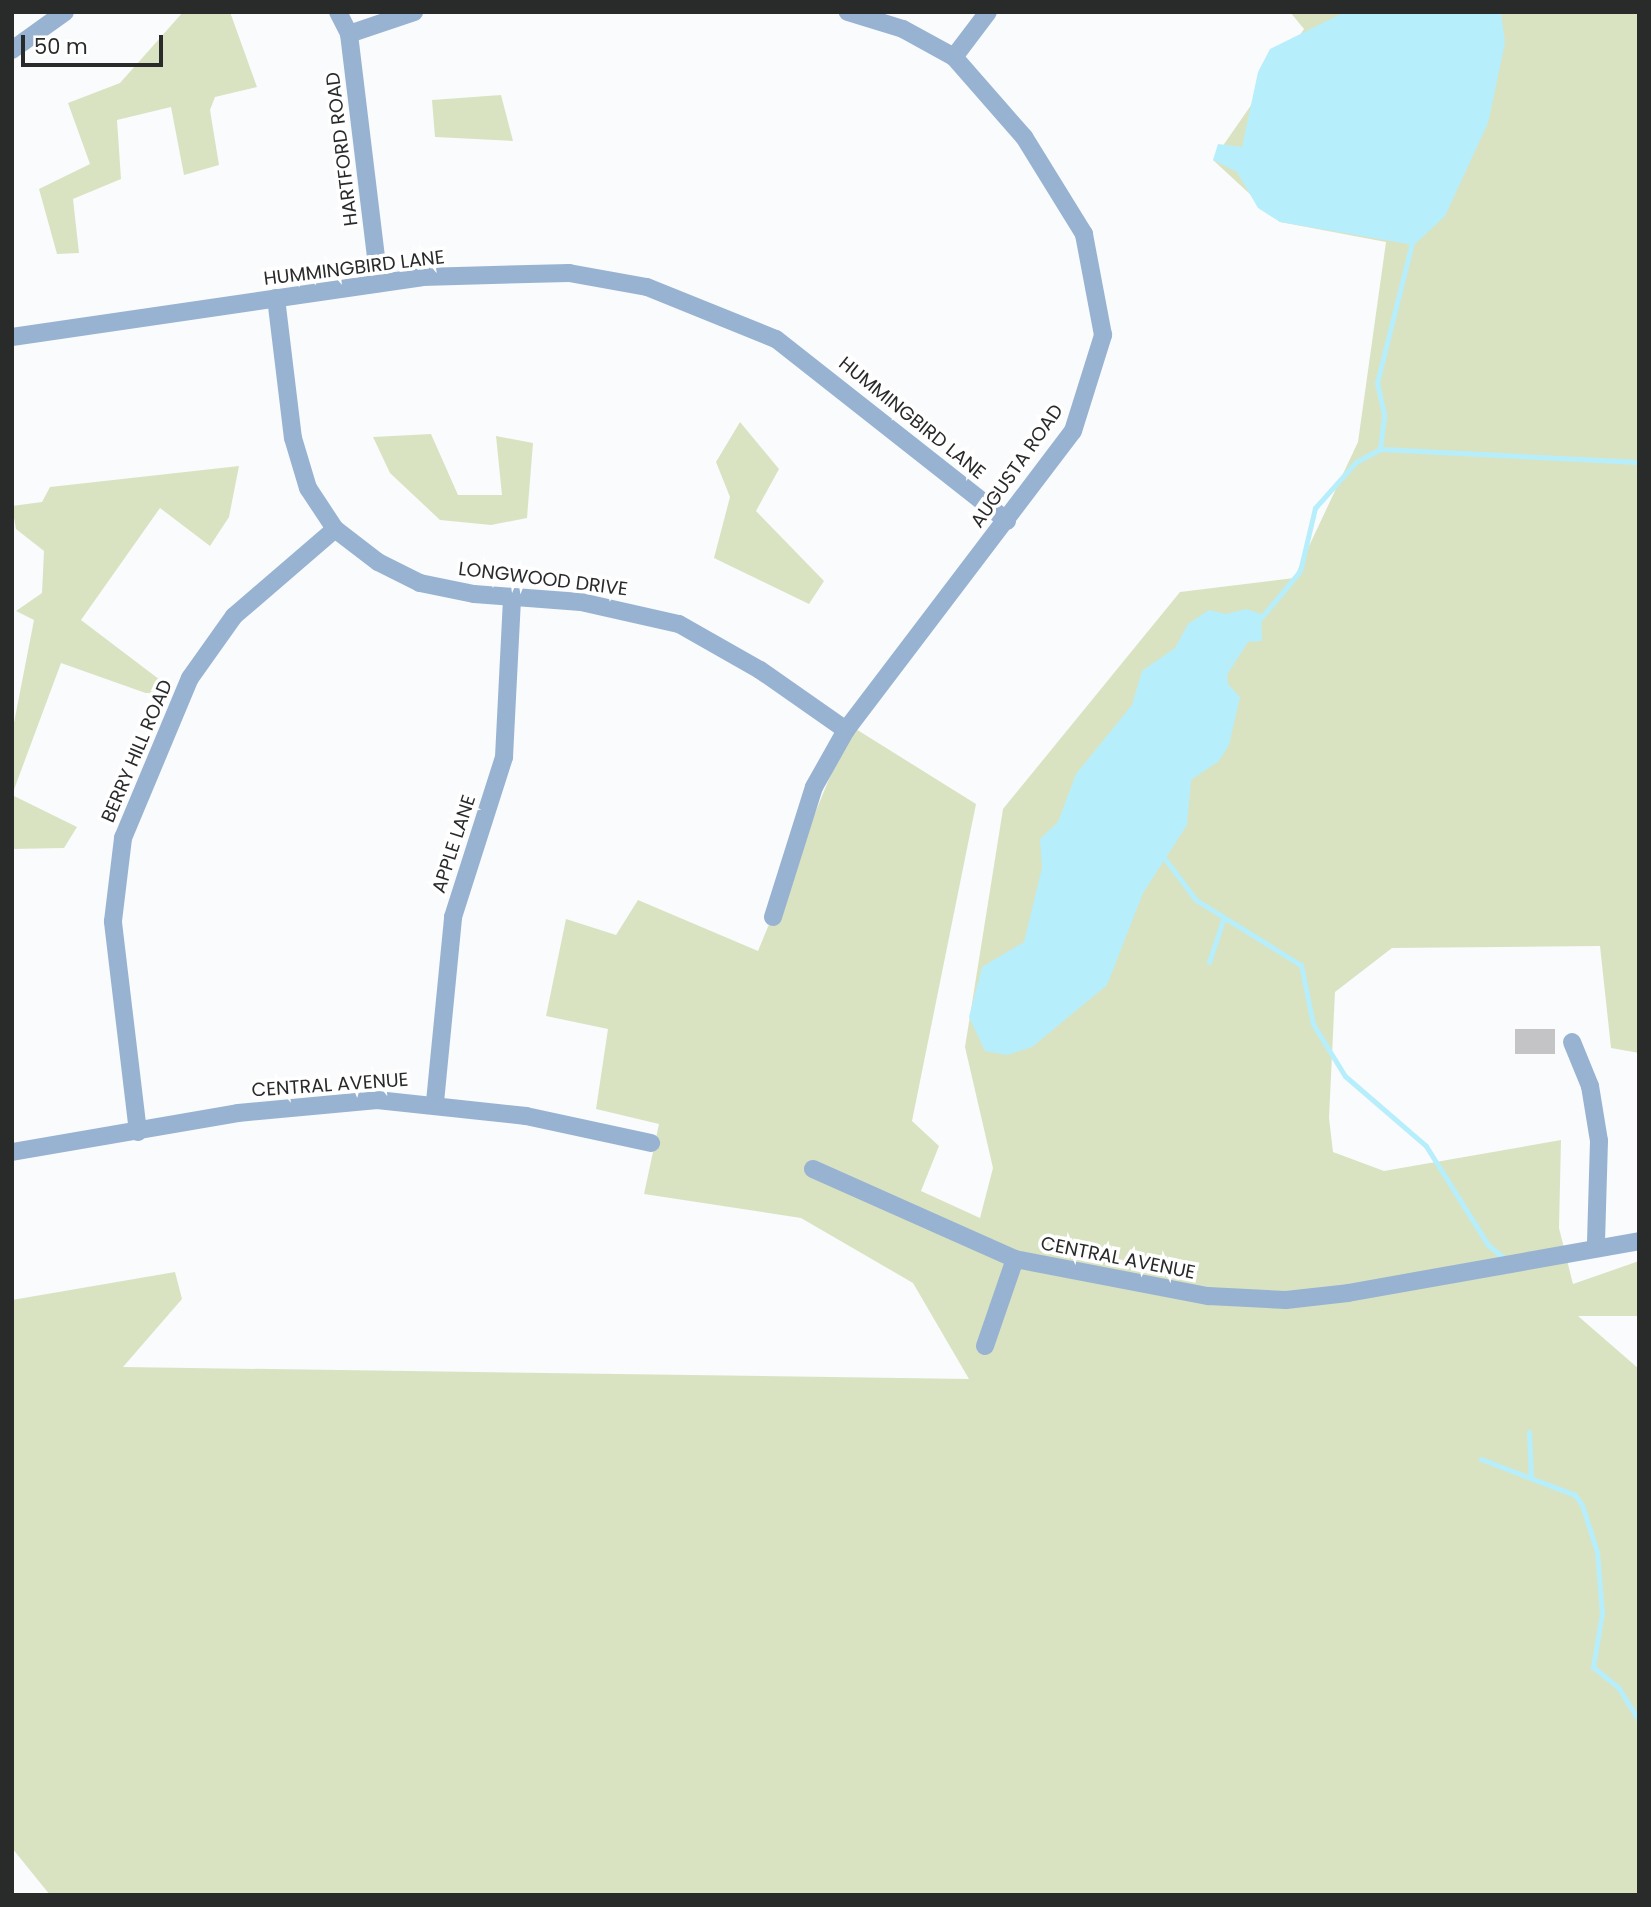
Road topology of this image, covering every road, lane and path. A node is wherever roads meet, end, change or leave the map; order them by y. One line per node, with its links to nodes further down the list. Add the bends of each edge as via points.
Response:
1 (65, 12): 7 (street)
2 (338, 12): 6 (street, HARTFORD ROAD)
3 (414, 12): 6 (street)
4 (848, 12): 8 (street, AUGUSTA ROAD, via 903,29)
5 (988, 12): 8 (street)
6 (349, 34): 9 (street, HARTFORD ROAD)
7 (12, 50)
8 (954, 57): 12 (street, AUGUSTA ROAD, via 1024,137 1084,234 1103,335 1073,431)
9 (379, 284): 10 (street, HUMMINGBIRD LANE); 12 (street, HUMMINGBIRD LANE, via 569,273 647,287 719,312 776,339)
10 (276, 299): 11 (street, HUMMINGBIRD LANE); 13 (street, LONGWOOD DRIVE, via 293,439 308,488)
11 (12, 337)
12 (1007, 521): 15 (street, AUGUSTA ROAD)
13 (335, 529): 14 (street, LONGWOOD DRIVE, via 378,562 420,583); 19 (street, BERRY HILL ROAD, via 234,616 190,678 123,838 113,921)
14 (512, 599): 15 (street, LONGWOOD DRIVE, via 581,601 679,624 761,670); 18 (street, APPLE LANE, via 504,757 453,917)
15 (846, 730): 16 (street, AUGUSTA ROAD, via 814,787)
16 (773, 917)
17 (1572, 1042): 24 (street, via 1590,1086 1599,1141)
18 (435, 1102): 19 (street, CENTRAL AVENUE, via 303,1104); 20 (street, CENTRAL AVENUE)
19 (138, 1132): 21 (street, CENTRAL AVENUE)
20 (651, 1143)
21 (12, 1152)
22 (813, 1169): 25 (street, CENTRAL AVENUE)
23 (1639, 1241): 24 (street, CENTRAL AVENUE)
24 (1596, 1245): 25 (street, CENTRAL AVENUE, via 1286,1300 1154,1290)
25 (1015, 1259): 26 (street)
26 (985, 1346)

